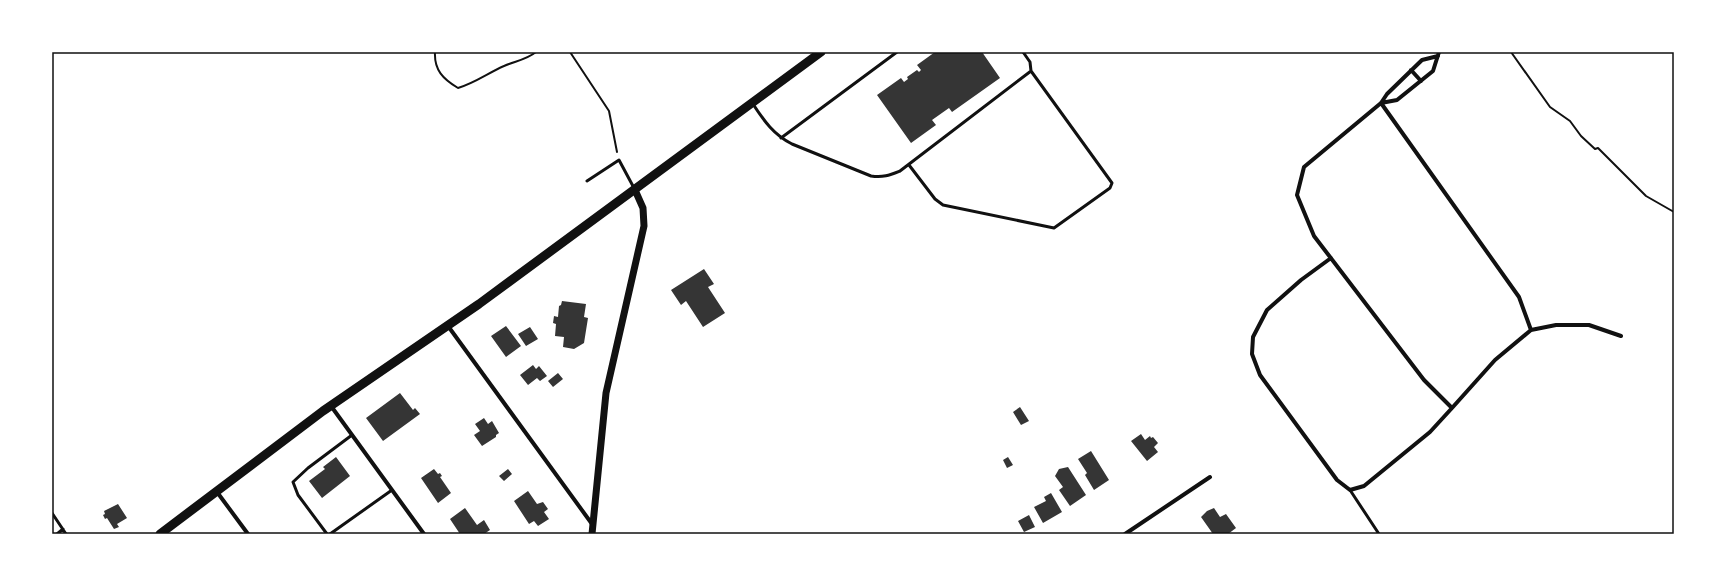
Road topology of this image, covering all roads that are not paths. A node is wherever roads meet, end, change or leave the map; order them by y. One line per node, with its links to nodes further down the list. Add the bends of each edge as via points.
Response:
1 (821, 52): 8 (main road)
2 (897, 52): 10 (lane)
3 (1023, 52): 6 (lane, via 1030,62)
4 (1439, 54): 5 (street, via 1422,60); 7 (street, via 1433,71)
5 (1411, 70): 7 (street); 9 (street)
6 (1031, 71): 11 (lane); 11 (lane, via 1112,183 1110,188 1054,228 943,205 935,199)
7 (1421, 81): 9 (street, via 1397,100)
8 (752, 103): 10 (lane, via 772,130); 13 (main road)
9 (1381, 103): 14 (street, via 1304,167 1297,194 1314,236); 16 (street, via 1519,297)
10 (782, 138): 11 (lane, via 871,176 888,176)
11 (909, 164)
12 (587, 181): 13 (lane, via 619,160)
13 (635, 190): 15 (main road); 26 (street, via 642,208 644,226 606,392)
14 (1331, 258): 19 (street, via 1424,380); 23 (street, via 1267,310 1253,336 1252,354 1260,375 1338,480)
15 (448, 326): 18 (main road); 26 (street)
16 (1531, 330): 17 (street, via 1556,325 1589,325); 19 (street, via 1495,360)
17 (1622, 336)
18 (331, 406): 20 (street); 24 (main road)
19 (1452, 408): 23 (street, via 1430,432 1364,486)
20 (352, 435): 22 (street); 32 (lane, via 293,482 298,495)
21 (1210, 476): 36 (street)
22 (392, 490): 33 (lane); 34 (street)
23 (1350, 490): 37 (lane)
24 (217, 492): 30 (main road); 31 (street)
25 (52, 513): 27 (lane)
26 (592, 525): 35 (street)
27 (63, 530): 28 (lane); 29 (lane)
28 (57, 534)
29 (66, 534)
30 (160, 534)
31 (248, 534)
32 (326, 534)
33 (330, 534)
34 (424, 534)
35 (592, 534)
36 (1125, 534)
37 (1379, 534)

